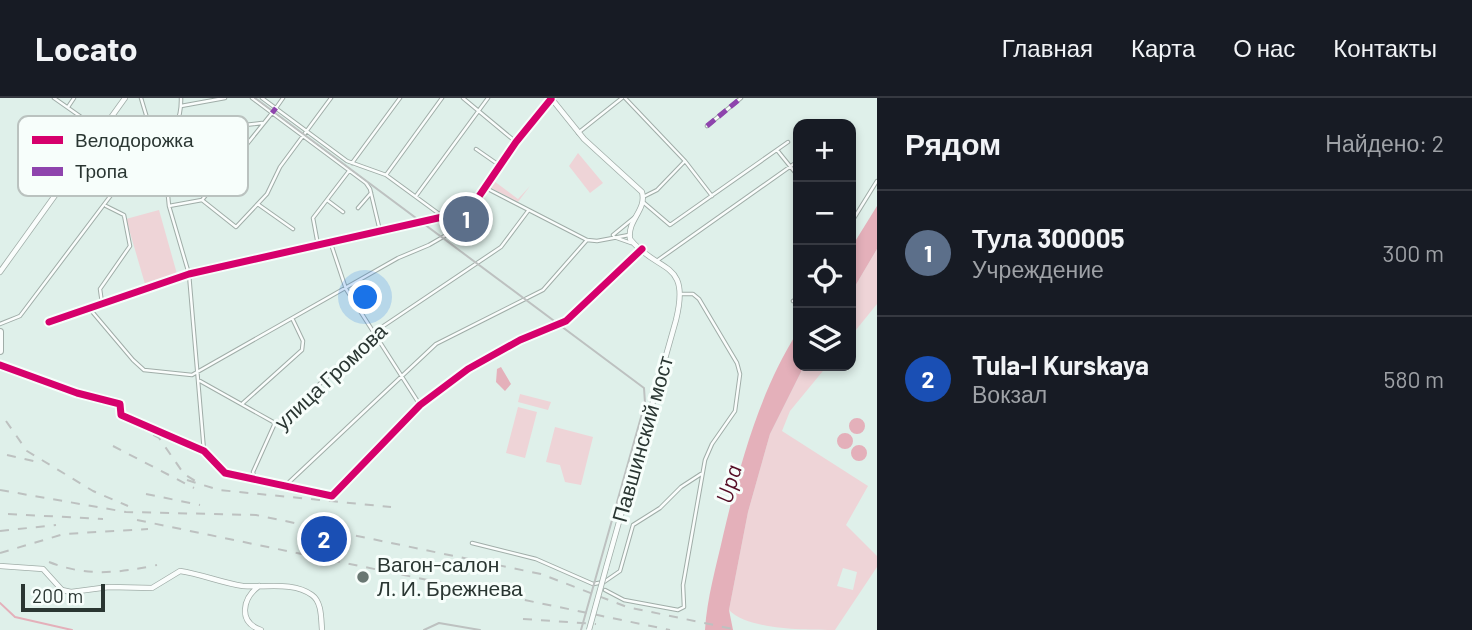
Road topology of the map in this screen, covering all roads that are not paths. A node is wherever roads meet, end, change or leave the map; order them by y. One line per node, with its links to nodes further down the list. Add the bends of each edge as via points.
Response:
1 (54, 98): 19 (street)
2 (74, 98): 19 (street)
3 (125, 98): 24 (street)
4 (141, 98): 25 (street)
5 (181, 98): 18 (street)
6 (225, 98): 18 (street)
7 (253, 98): 22 (street)
8 (262, 98): 20 (street)
9 (283, 98): 20 (street)
10 (331, 98): 30 (street)
11 (400, 98): 39 (street)
12 (442, 98): 45 (street)
13 (463, 98): 21 (street)
14 (488, 98): 21 (street)
15 (551, 98): 31 (street); 33 (street)
16 (624, 98): 31 (street); 38 (street)
17 (741, 98): 29 (street)
18 (181, 106): 26 (street)
19 (67, 108): 23 (street)
20 (276, 108): 30 (street)
21 (478, 109): 33 (street); 53 (street)
22 (272, 113): 27 (street); 32 (street)
23 (79, 116)
24 (113, 116)
25 (146, 116)
26 (178, 116)
27 (265, 122): 28 (street); 35 (street)
28 (248, 124)
29 (707, 126)
30 (307, 132): 32 (street); 39 (street)
31 (578, 133): 55 (street, via 637,186)
32 (304, 137): 44 (street); 58 (street)
33 (516, 142): 41 (street)
34 (788, 142): 37 (street)
35 (248, 143)
36 (476, 149): 41 (street)
37 (777, 150): 42 (street); 54 (street)
38 (685, 161): 54 (street); 55 (street)
39 (352, 163): 45 (street)
40 (793, 165): 42 (street)
41 (499, 166): 47 (street)
42 (790, 167): 43 (street); 77 (street)
43 (793, 170)
44 (349, 171): 48 (street, via 366,183); 57 (street)
45 (386, 175): 53 (street)
46 (877, 181): 65 (street)
47 (484, 187): 62 (street); 64 (street)
48 (371, 193): 61 (street); 69 (street)
49 (55, 196): 78 (street)
50 (112, 196): 59 (street)
51 (168, 196): 60 (street)
52 (205, 196): 56 (street)
53 (416, 196): 66 (street)
54 (712, 196): 55 (street, via 670,225)
55 (643, 199): 67 (street)
56 (202, 200): 58 (street, via 236,227); 60 (street)
57 (327, 200): 63 (street); 75 (street, via 313,218)
58 (257, 204): 68 (street)
59 (105, 205): 82 (street, via 124,215 130,246 100,289); 86 (street, via 21,315)
60 (169, 206): 79 (street)
61 (358, 208)
62 (528, 211): 72 (street); 88 (street, улица Громова, via 509,239 485,260)
63 (343, 212)
64 (467, 212): 66 (street); 80 (street, via 474,219)
65 (856, 215)
66 (442, 216): 69 (street)
67 (636, 216): 70 (street); 71 (street)
68 (293, 229)
69 (380, 231): 73 (street)
70 (629, 235): 71 (street); 74 (street)
71 (611, 237): 72 (street); 74 (street)
72 (587, 240): 92 (street, via 542,290 436,344)
73 (331, 242): 75 (street); 80 (street)
74 (634, 244): 76 (street)
75 (318, 245): 79 (street)
76 (642, 249): 77 (street); 95 (street, via 566,321 520,340)
77 (658, 260): 81 (street, via 674,274)
78 (0, 272)
79 (189, 274): 82 (street); 91 (street)
80 (346, 289): 84 (street); 88 (street)
81 (680, 294): 98 (street, via 699,299 740,372 735,411 710,448); 109 (street, Павшинский мост, bridge)
82 (102, 303): 83 (street)
83 (89, 308): 85 (street); 91 (street, via 144,370 176,375)
84 (292, 319): 91 (street); 94 (street, via 303,341 302,350)
85 (49, 322)
86 (0, 324)
87 (0, 332): 89 (main road)
88 (373, 333): 92 (street); 96 (street, улица Громова)
89 (0, 351)
90 (0, 365): 97 (street, via 120,404 121,415)
91 (199, 372): 93 (street)
92 (402, 375): 95 (street); 100 (street)
93 (200, 381): 94 (street); 97 (street)
94 (243, 403): 96 (street)
95 (420, 405): 100 (street, via 332,496)
96 (275, 423): 99 (street, улица Громова, via 253,472)
97 (205, 451): 99 (street, via 225,473)
98 (703, 473): 101 (street, via 632,525 622,569 604,582 588,584 536,559); 105 (street, via 682,593 684,607 678,610 624,600)
99 (255, 481): 100 (street)
100 (285, 486)
101 (472, 544)
102 (0, 566): 104 (street, via 43,569 62,590 71,592 109,587 149,589 180,571)
103 (260, 585): 104 (street); 106 (street); 108 (street, via 312,595 319,606)
104 (244, 586): 106 (street)
105 (605, 590)
106 (250, 594): 107 (street, via 246,620)
107 (261, 630)
108 (321, 630)
109 (589, 630)

